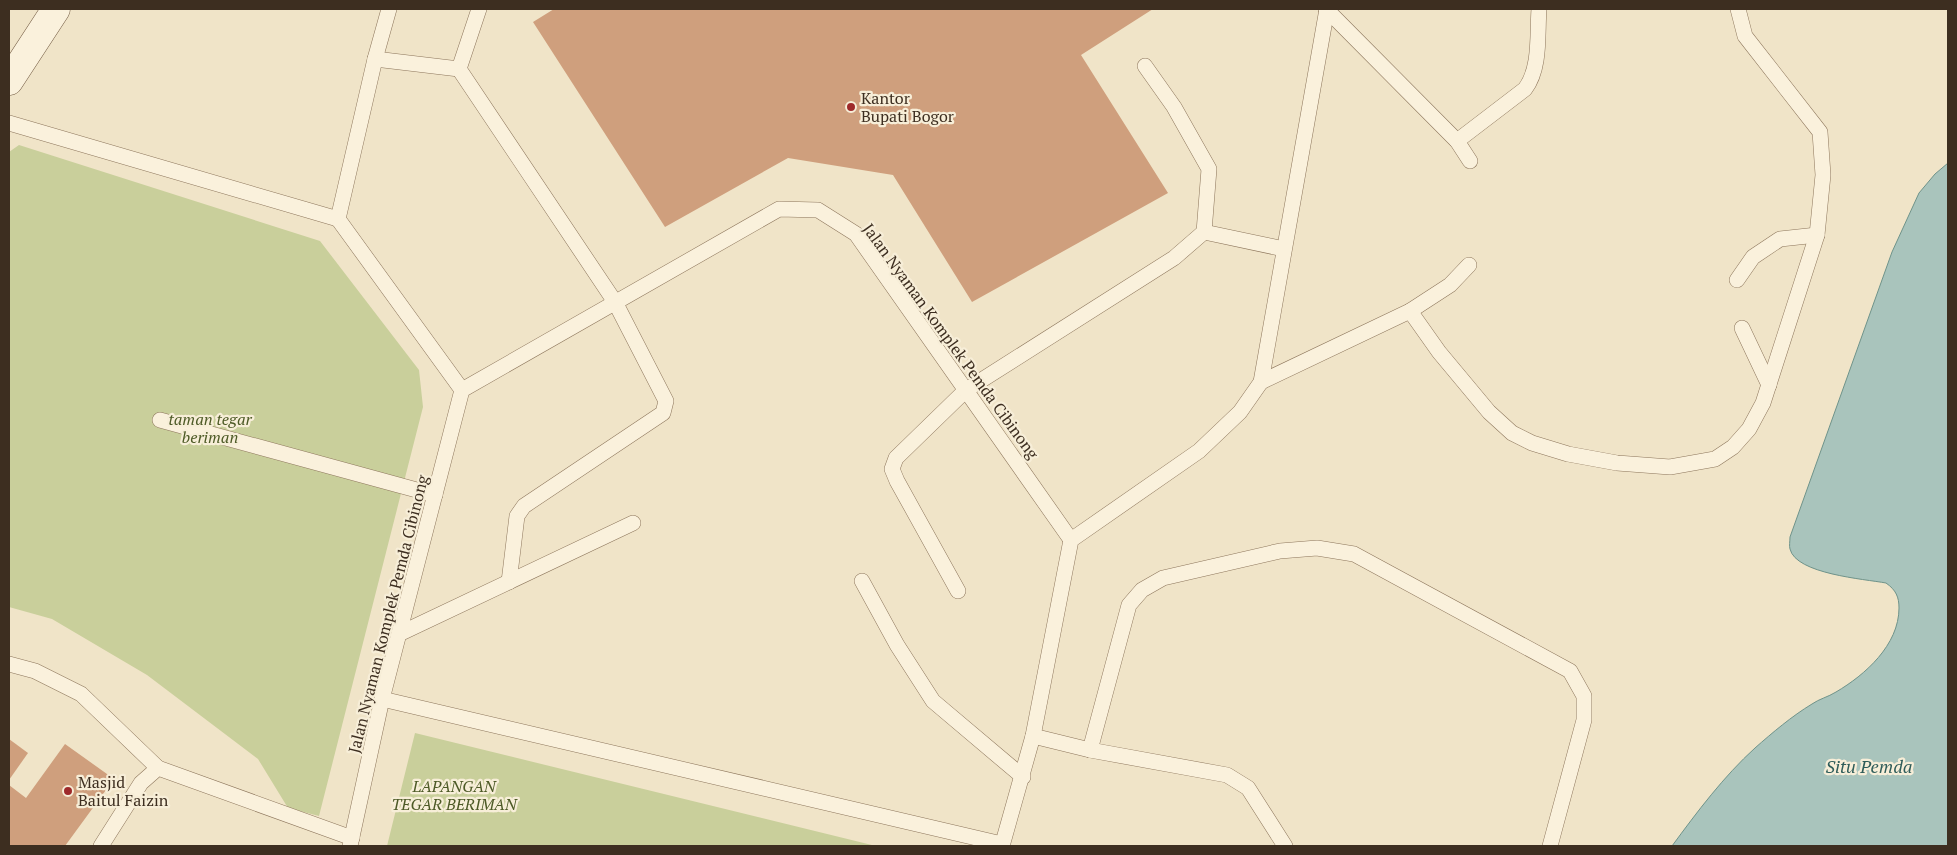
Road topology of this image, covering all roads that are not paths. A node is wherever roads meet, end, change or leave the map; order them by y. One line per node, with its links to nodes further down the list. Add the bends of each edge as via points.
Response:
1 (56, 9): 10 (street)
2 (389, 9): 7 (lane)
3 (479, 9): 9 (lane)
4 (1327, 9): 12 (lane); 17 (lane)
5 (1539, 9): 12 (lane, via 1531,82)
6 (1738, 9): 16 (lane, via 1744,36 1820,132 1823,175)
7 (375, 59): 9 (lane); 14 (lane)
8 (1145, 66): 15 (lane, via 1174,107 1209,168)
9 (459, 70): 20 (lane)
10 (9, 81)
11 (9, 124): 14 (lane)
12 (1457, 141): 13 (lane)
13 (1470, 161)
14 (338, 219): 25 (lane)
15 (1204, 232): 17 (lane); 26 (lane, via 1174,258)
16 (1817, 235): 19 (lane, via 1780,239 1753,257); 24 (lane)
17 (1284, 250): 23 (lane)
18 (1469, 265): 21 (lane, via 1450,285)
19 (1737, 280)
20 (615, 302): 25 (lane, Jalan Nyaman Komplek Pemda Cibinong); 26 (lane, Jalan Nyaman Komplek Pemda Cibinong, via 779,209 818,210 856,234); 32 (lane, via 666,401 663,413 524,506 517,516)
21 (1410, 311): 23 (lane); 24 (lane, via 1439,352 1489,412 1512,434 1568,454 1617,463 1670,466 1715,458 1733,447 1749,429 1764,403)
22 (1742, 328): 24 (lane)
23 (1261, 382): 30 (lane, via 1240,412 1200,450)
24 (1769, 385)
25 (462, 390): 28 (lane, Jalan Nyaman Komplek Pemda Cibinong)
26 (966, 390): 30 (lane, Jalan Nyaman Komplek Pemda Cibinong); 33 (lane, via 896,458 892,469)
27 (160, 420): 28 (lane)
28 (435, 495): 34 (lane, Jalan Nyaman Komplek Pemda Cibinong)
29 (633, 523): 32 (lane)
30 (1071, 540): 37 (lane)
31 (862, 581): 40 (lane, via 933,701)
32 (509, 582): 34 (lane)
33 (958, 592)
34 (399, 634): 36 (lane, Jalan Nyaman Komplek Pemda Cibinong)
35 (9, 664): 39 (lane, via 34,671 80,694)
36 (382, 699): 41 (lane, Jalan Nyaman Komplek Pemda Cibinong); 42 (lane)
37 (1033, 736): 38 (lane); 40 (lane)
38 (1090, 750): 44 (lane, via 1227,775 1248,788); 45 (lane, via 1129,605 1142,590 1163,578 1280,551 1317,548 1354,554 1570,671 1584,696 1584,720)
39 (158, 768): 41 (lane); 43 (lane, via 141,783)
40 (1023, 777): 42 (lane)
41 (351, 842)
42 (1002, 845)
43 (101, 846)
44 (1284, 846)
45 (1550, 846)

